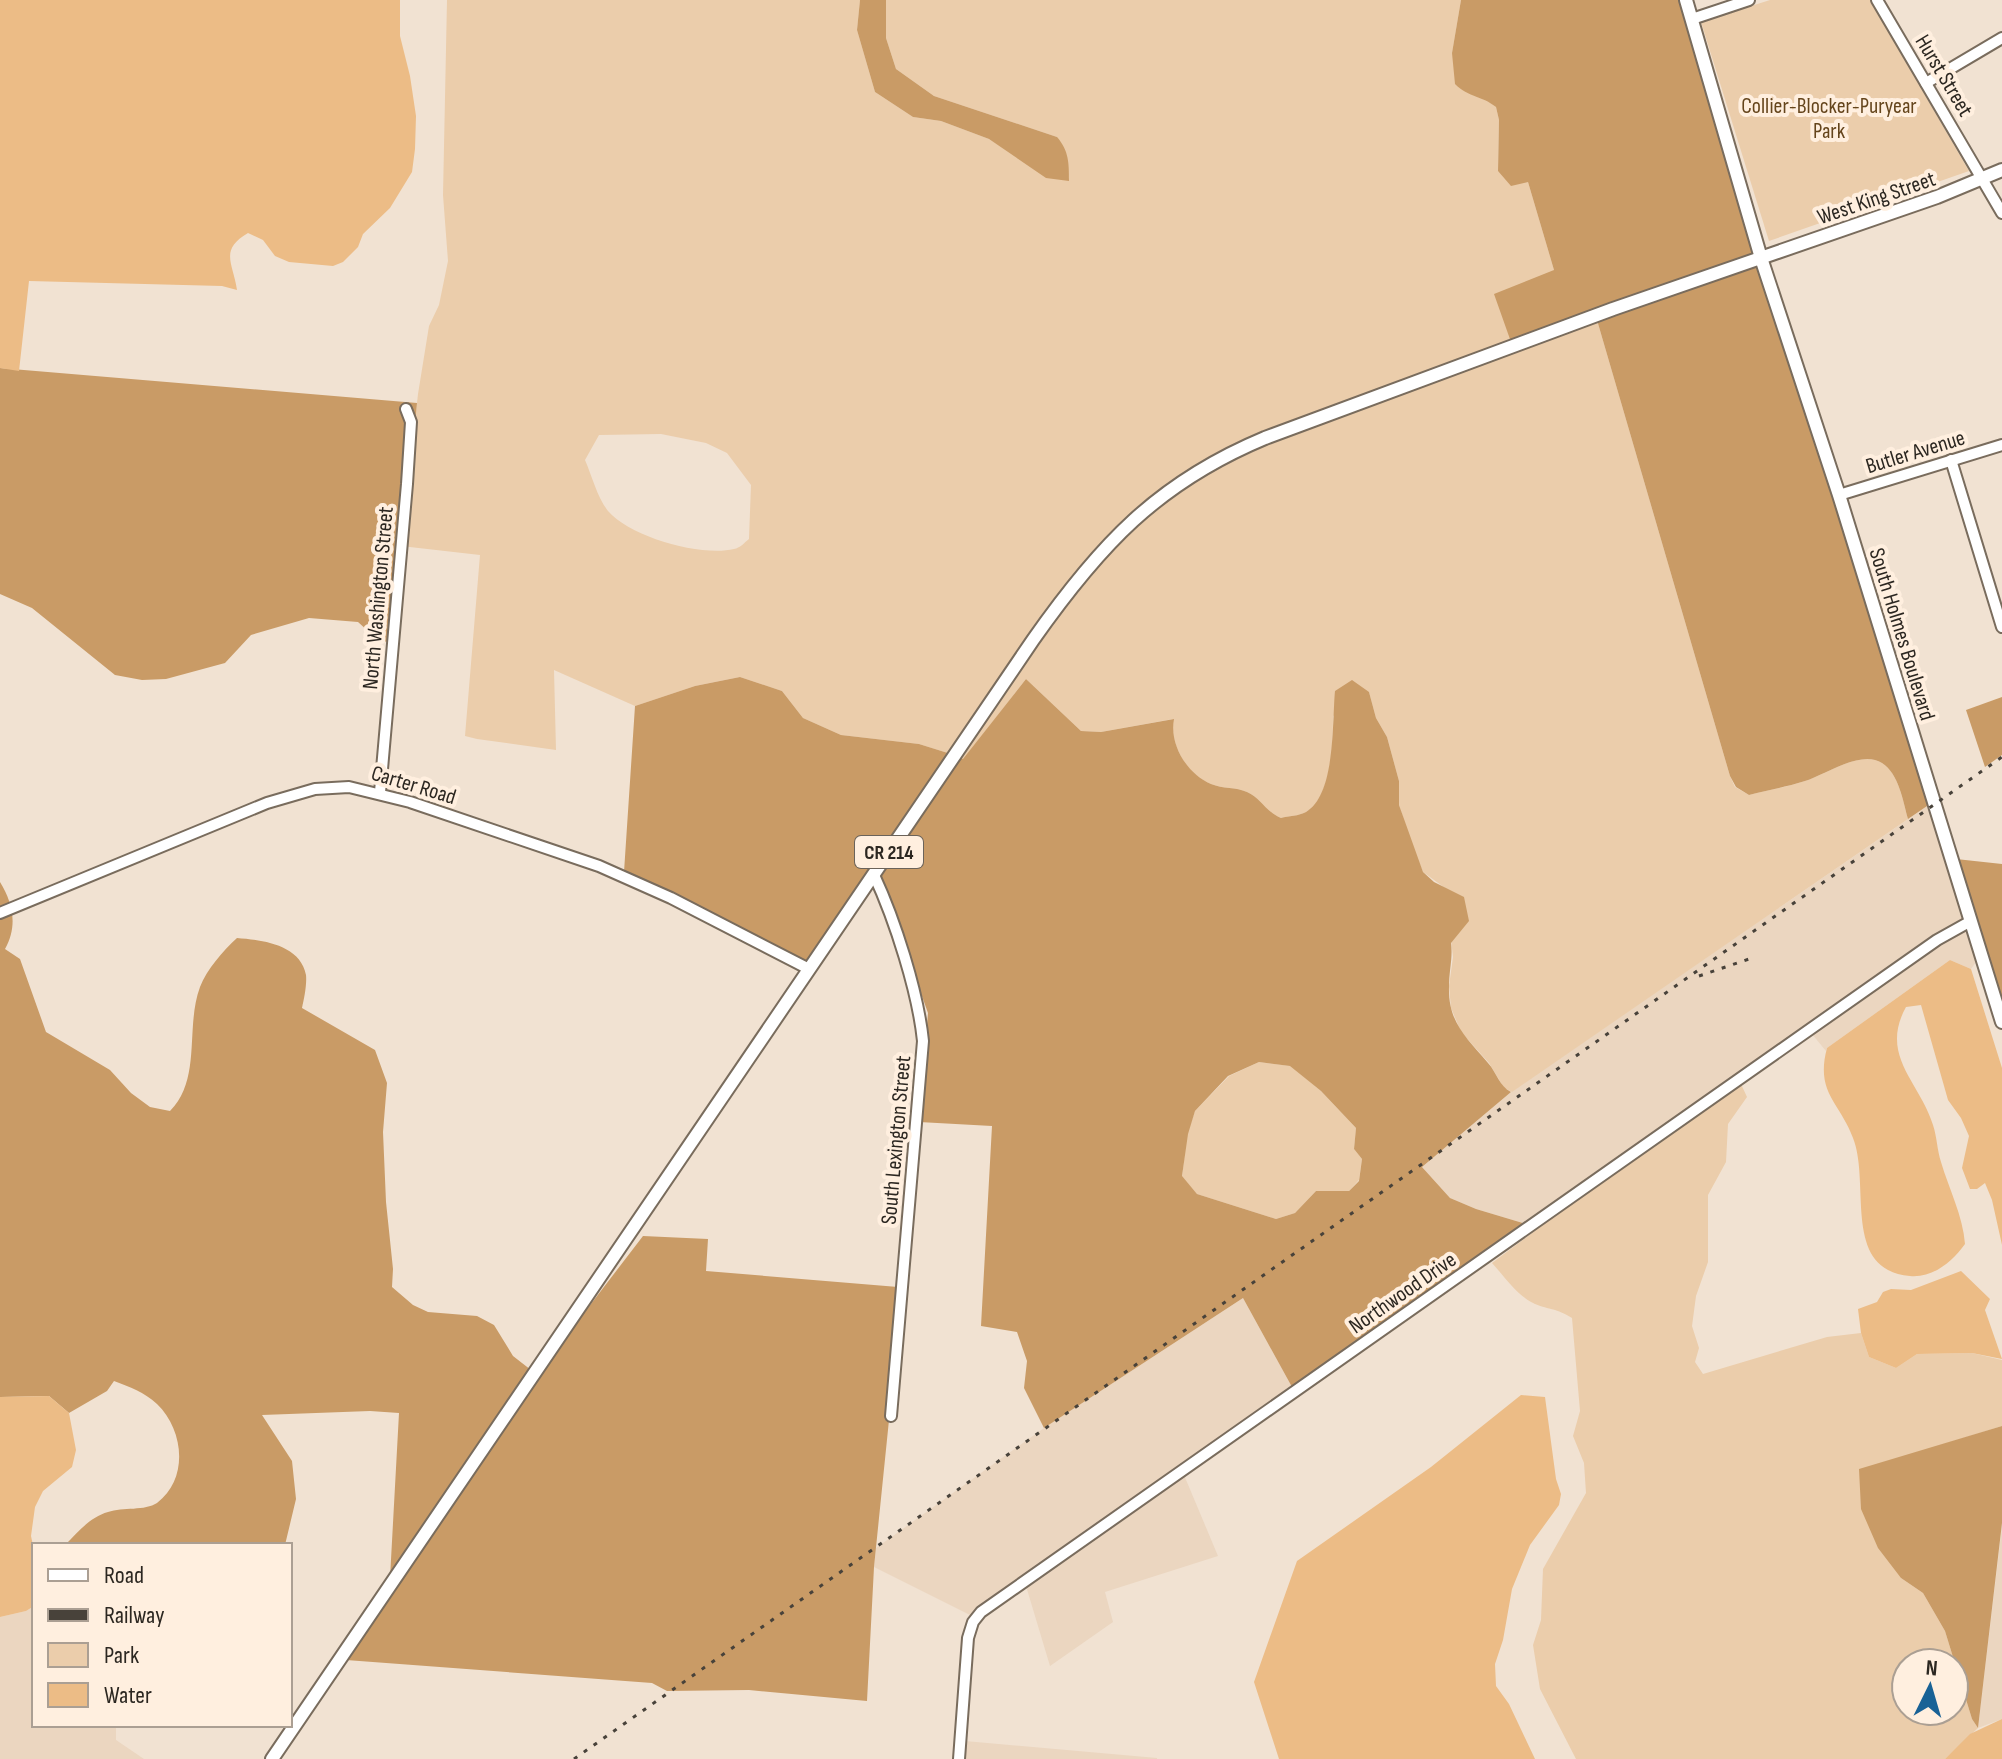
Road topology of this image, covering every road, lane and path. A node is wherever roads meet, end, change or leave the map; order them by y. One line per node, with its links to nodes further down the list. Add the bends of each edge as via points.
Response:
1 (1686, 0): 4 (main road, South Holmes Boulevard)
2 (1749, 0): 4 (street)
3 (1877, 0): 6 (street, Hurst Street)
4 (1692, 19): 10 (main road, South Holmes Boulevard)
5 (2002, 38): 6 (street)
6 (1926, 83): 8 (street, Hurst Street)
7 (2002, 170): 8 (main road, West King Street)
8 (1983, 179): 9 (street, Hurst Street); 10 (main road, West King Street)
9 (2002, 213)
10 (1761, 258): 14 (main road, South Holmes Boulevard); 17 (main road, CR 214, via 1265,438 1180,482 1120,531 1067,593)
11 (406, 409): 16 (street, North Washington Street, via 411,422 407,484)
12 (2002, 445): 13 (street, Butler Avenue)
13 (1951, 460): 14 (street, Butler Avenue); 15 (street)
14 (1839, 495): 19 (main road, South Holmes Boulevard)
15 (2002, 627)
16 (380, 792): 18 (street, Carter Road, via 332,787 298,793); 20 (street, Carter Road, via 599,866)
17 (874, 875): 20 (main road, CR 214); 22 (street, South Lexington Street, via 917,1004 923,1041)
18 (0, 913)
19 (1971, 921): 21 (main road, South Holmes Boulevard); 24 (street, Northwood Drive, via 981,1612 968,1638)
20 (809, 969): 23 (main road, CR 214)
21 (2002, 1022)
22 (891, 1416)
23 (272, 1759)
24 (959, 1759)

